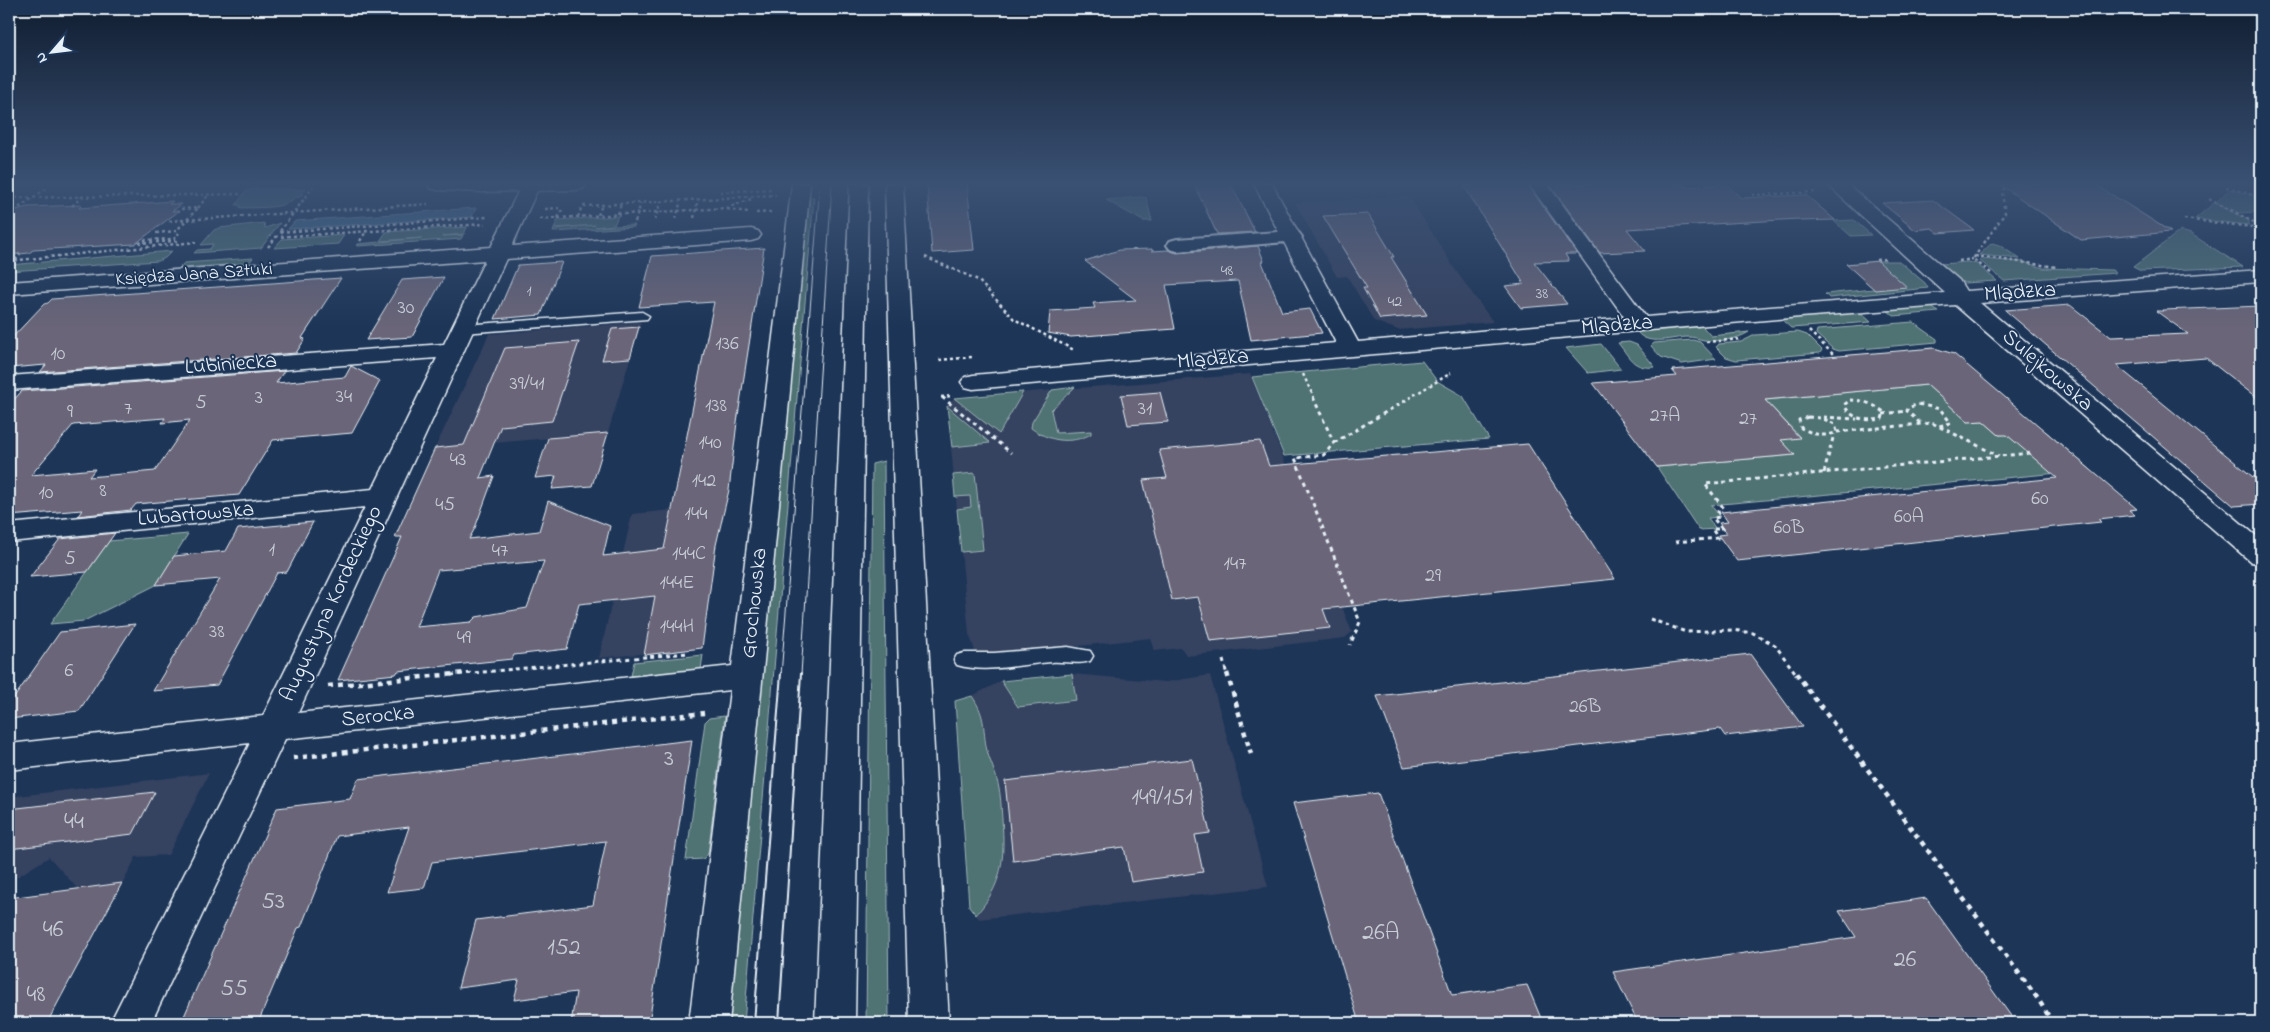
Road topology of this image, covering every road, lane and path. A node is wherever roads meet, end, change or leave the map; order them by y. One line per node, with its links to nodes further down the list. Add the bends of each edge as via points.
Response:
1 (174, 232): 15 (path)
2 (178, 232): 22 (path); 22 (path, via 174,238 143,240 140,244)
3 (280, 232): 17 (path)
4 (345, 232): 17 (path)
5 (347, 232): 18 (path)
6 (365, 232): 20 (path)
7 (508, 232): 25 (street, Augustyna Kordeckiego)
8 (785, 232): 70 (street, Grochowska)
9 (858, 232): 78 (street)
10 (896, 232): 79 (street)
11 (1289, 232): 19 (street)
12 (1573, 232): 37 (street)
13 (1891, 232): 35 (street, Sulejkowska, via 1951,285)
14 (1992, 232): 27 (path)
15 (156, 233)
16 (751, 235): 25 (street, Księdza Jana Sztuki)
17 (275, 237): 24 (path)
18 (344, 237)
19 (1292, 237): 23 (street); 40 (street)
20 (360, 241)
21 (196, 242): 22 (path)
22 (175, 243): 29 (path)
23 (1177, 245)
24 (266, 250)
25 (498, 253): 34 (street, Księdza Jana Sztuki); 39 (street, Augustyna Kordeckiego)
26 (20, 254): 29 (path)
27 (1975, 256): 31 (path); 32 (path, via 1973,259)
28 (925, 257): 41 (path, via 978,280 1014,319)
29 (14, 260): 30 (path)
30 (9, 261)
31 (2066, 267)
32 (1996, 276)
33 (2261, 276): 35 (street, Mlądzka)
34 (9, 288)
35 (1960, 298): 37 (street, Mlądzka); 63 (street, Sulejkowska)
36 (642, 316): 39 (lane)
37 (1641, 324): 40 (street, Mlądzka)
38 (1806, 329): 42 (path)
39 (458, 339): 46 (street, Lubiniecka); 60 (street, Augustyna Kordeckiego)
40 (1350, 349): 45 (street, Mlądzka)
41 (1076, 351)
42 (1835, 356)
43 (1301, 368): 55 (path)
44 (1451, 373): 55 (path)
45 (973, 382)
46 (9, 383)
47 (942, 397): 57 (path)
48 (1907, 412): 49 (path); 52 (path); 53 (path, via 1908,408 1918,404 1940,410 1951,423)
49 (1884, 414): 51 (path, via 1882,419 1872,421); 51 (path, via 1876,405 1850,400 1844,405 1847,412)
50 (1822, 417): 51 (path); 54 (path, via 1835,424); 54 (path, via 1808,416 1799,420 1801,428 1813,435 1828,437)
51 (1858, 418)
52 (1921, 423): 53 (path); 54 (path)
53 (1938, 426): 58 (path)
54 (1836, 433): 59 (path)
55 (1334, 443): 65 (path, via 1324,455 1294,458 1360,622)
56 (2031, 453): 58 (path)
57 (1010, 454)
58 (1999, 456): 59 (path)
59 (1824, 473): 62 (path, via 1704,484 1722,506 1718,510 1720,517 1713,518 1722,528 1712,529 1718,538)
60 (383, 497): 61 (street, Lubartowska); 73 (street, Augustyna Kordeckiego)
61 (9, 533)
62 (1675, 542)
63 (2261, 555)
64 (1650, 618): 80 (path, via 1685,632 1757,632 1774,645)
65 (1350, 645)
66 (694, 652): 71 (path)
67 (1083, 656): 68 (lane, via 1069,654 989,662)
68 (964, 660)
69 (1223, 660): 74 (path)
70 (747, 676): 73 (street, Serocka); 77 (street, Grochowska)
71 (325, 686)
72 (704, 713): 73 (path)
73 (282, 744): 75 (street, Serocka); 76 (street, Augustyna Kordeckiego)
74 (1251, 754)
75 (9, 757)
76 (130, 1023)
77 (709, 1023)
78 (835, 1023)
79 (929, 1023)
80 (2053, 1023)

